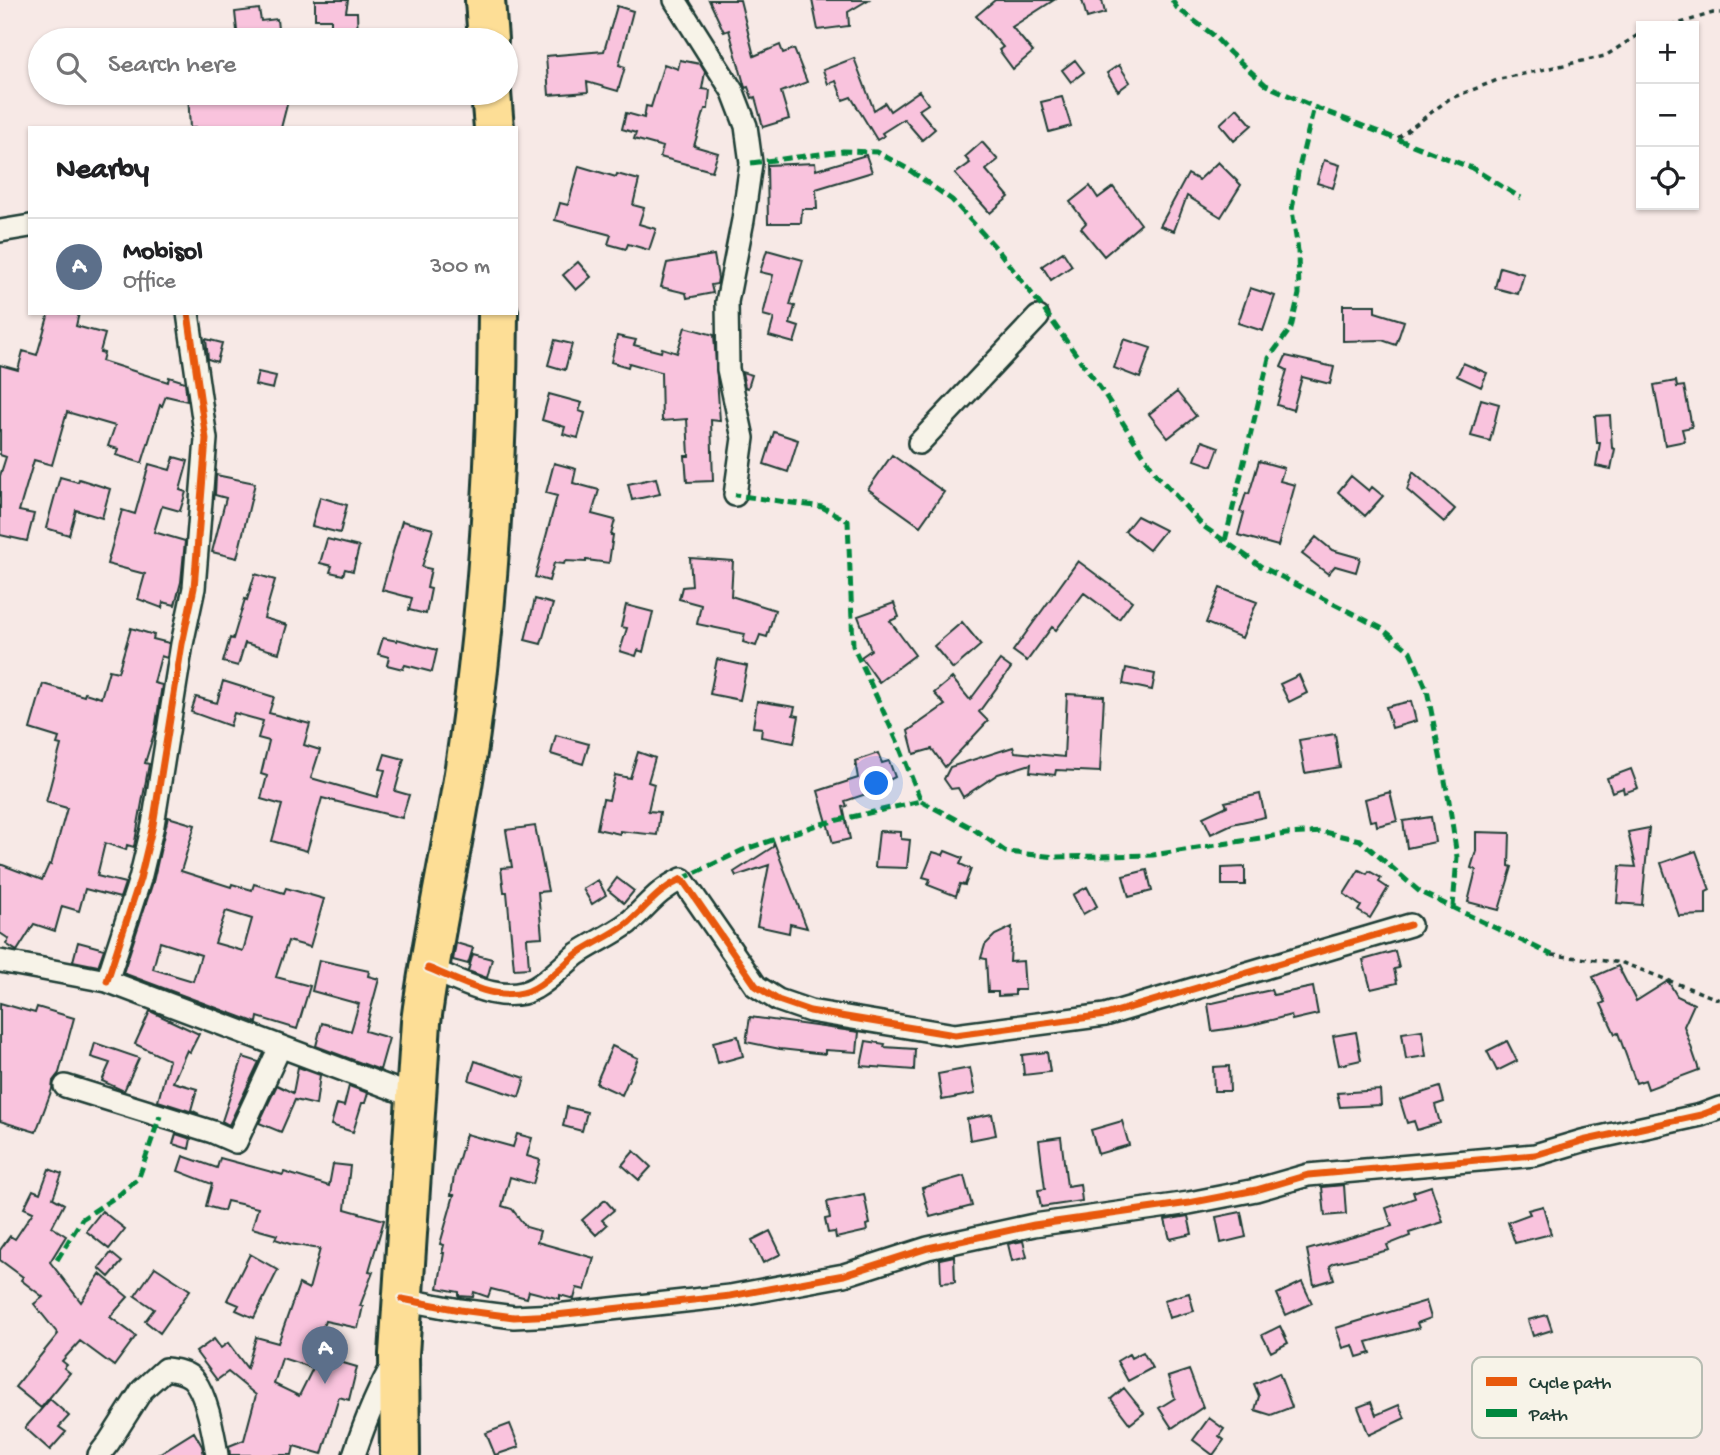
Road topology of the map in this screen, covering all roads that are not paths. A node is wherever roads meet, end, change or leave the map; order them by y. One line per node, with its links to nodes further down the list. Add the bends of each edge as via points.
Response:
1 (485, 0): 3 (highway)
2 (675, 0): 12 (street, via 733,92 746,127 751,163 727,302 728,369 743,438)
3 (487, 28)
4 (492, 105): 5 (highway)
5 (494, 126)
6 (28, 226): 7 (street)
7 (0, 231)
8 (188, 315): 16 (street, via 206,439 194,588 153,825)
9 (498, 315): 15 (highway, via 498,412 486,589 465,767)
10 (1038, 317): 11 (street)
11 (919, 443)
12 (735, 495)
13 (1410, 925): 15 (street, via 1105,1015 955,1035 810,1011 778,1000 756,986 682,880 663,888 627,923 522,994 482,989)
14 (0, 961): 16 (street)
15 (428, 968): 19 (highway)
16 (107, 982): 17 (street)
17 (280, 1047): 18 (street, via 236,1142); 19 (street)
18 (65, 1086)
19 (415, 1097): 21 (highway)
20 (1720, 1108): 21 (street, via 1535,1155 1308,1175 1256,1191 1034,1225 928,1248 844,1275 730,1296 514,1317)
21 (402, 1298): 22 (highway)
22 (399, 1354): 25 (street, via 382,1381); 26 (highway)
23 (99, 1455): 24 (street, via 142,1390 164,1369 188,1374 198,1384)
24 (217, 1455)
25 (354, 1455)
26 (400, 1455)

